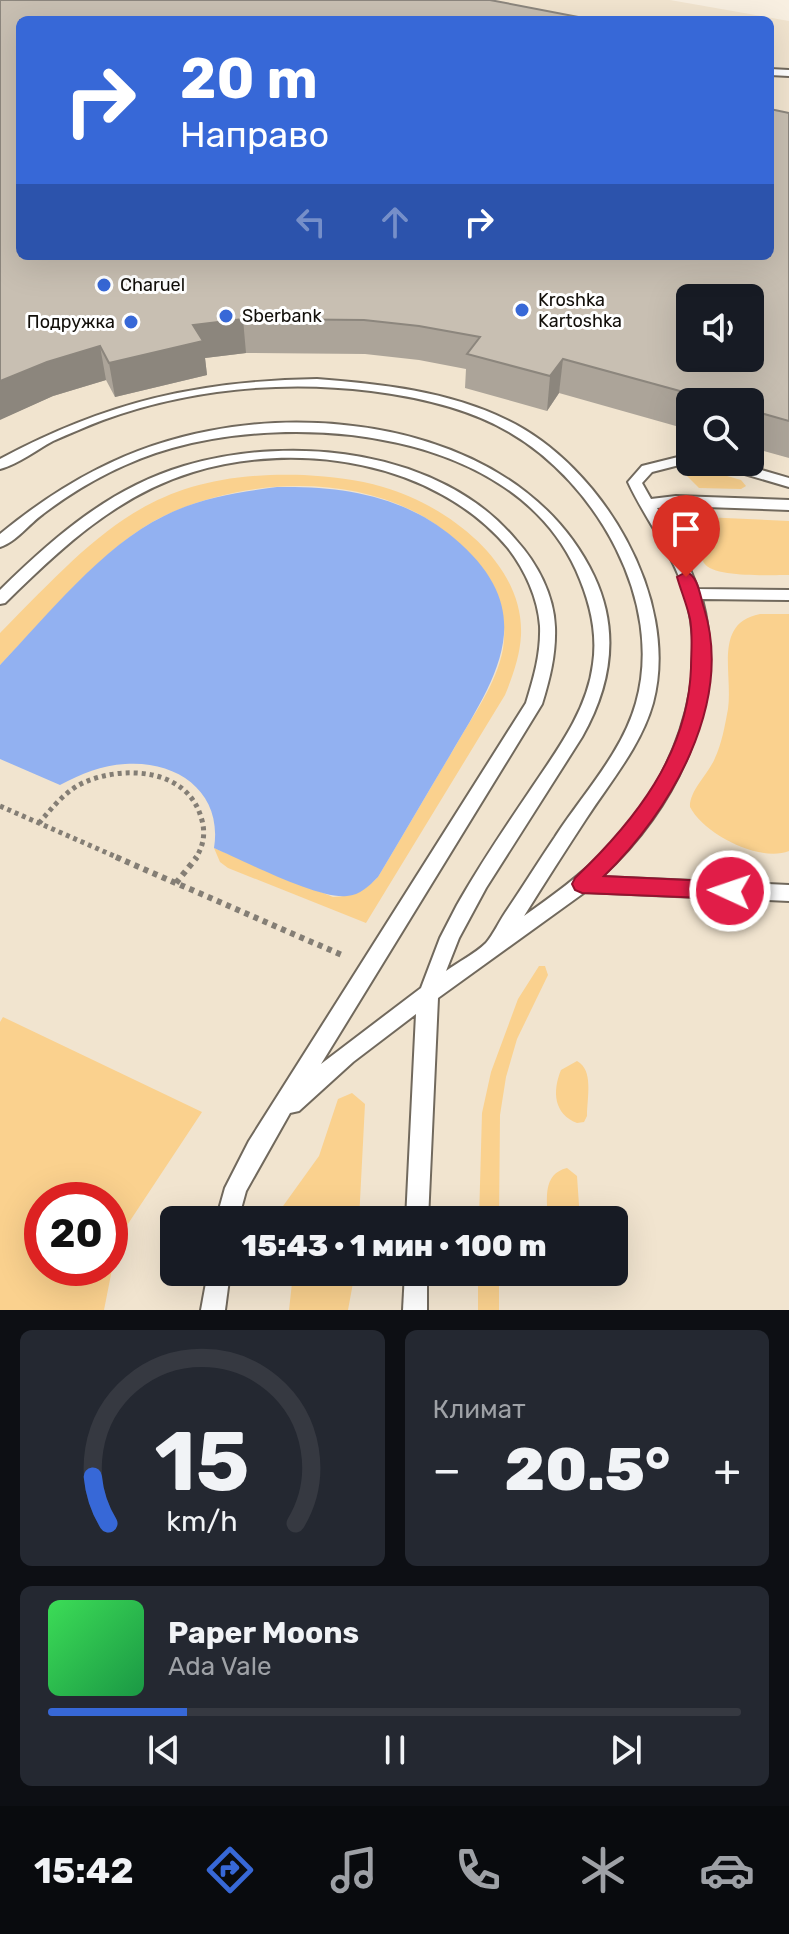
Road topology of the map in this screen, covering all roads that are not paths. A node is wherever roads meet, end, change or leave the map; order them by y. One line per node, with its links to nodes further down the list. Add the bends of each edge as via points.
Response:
1 (676, 461): 5 (lane, via 637,476 637,487)
2 (0, 465): 13 (lane, via 101,415 192,392 278,384 365,387 452,404 488,415 555,457 599,509 632,566 651,640 648,688 616,760)
3 (764, 476): 4 (lane)
4 (789, 483)
5 (648, 504): 6 (lane); 8 (lane)
6 (789, 505)
7 (0, 542): 14 (lane, via 47,502 105,467 206,434 278,427 349,431 417,443 507,484 554,524 573,548 596,600 603,638 599,679 571,741 475,890)
8 (693, 594): 9 (lane); 11 (lane, via 701,671 686,739 650,810)
9 (789, 595)
10 (0, 599): 15 (lane, via 67,534 132,490 217,462 277,457 366,463 421,479 494,524 537,579 550,635 546,670 534,704)
11 (582, 884): 12 (lane); 13 (lane)
12 (789, 893)
13 (491, 951): 14 (lane)
14 (428, 995): 15 (lane, via 339,1062); 17 (lane)
15 (273, 1123): 16 (lane)
16 (231, 1206)
17 (417, 1206)
18 (217, 1286): 20 (lane)
19 (416, 1286): 21 (lane)
20 (213, 1310)
21 (415, 1310)

